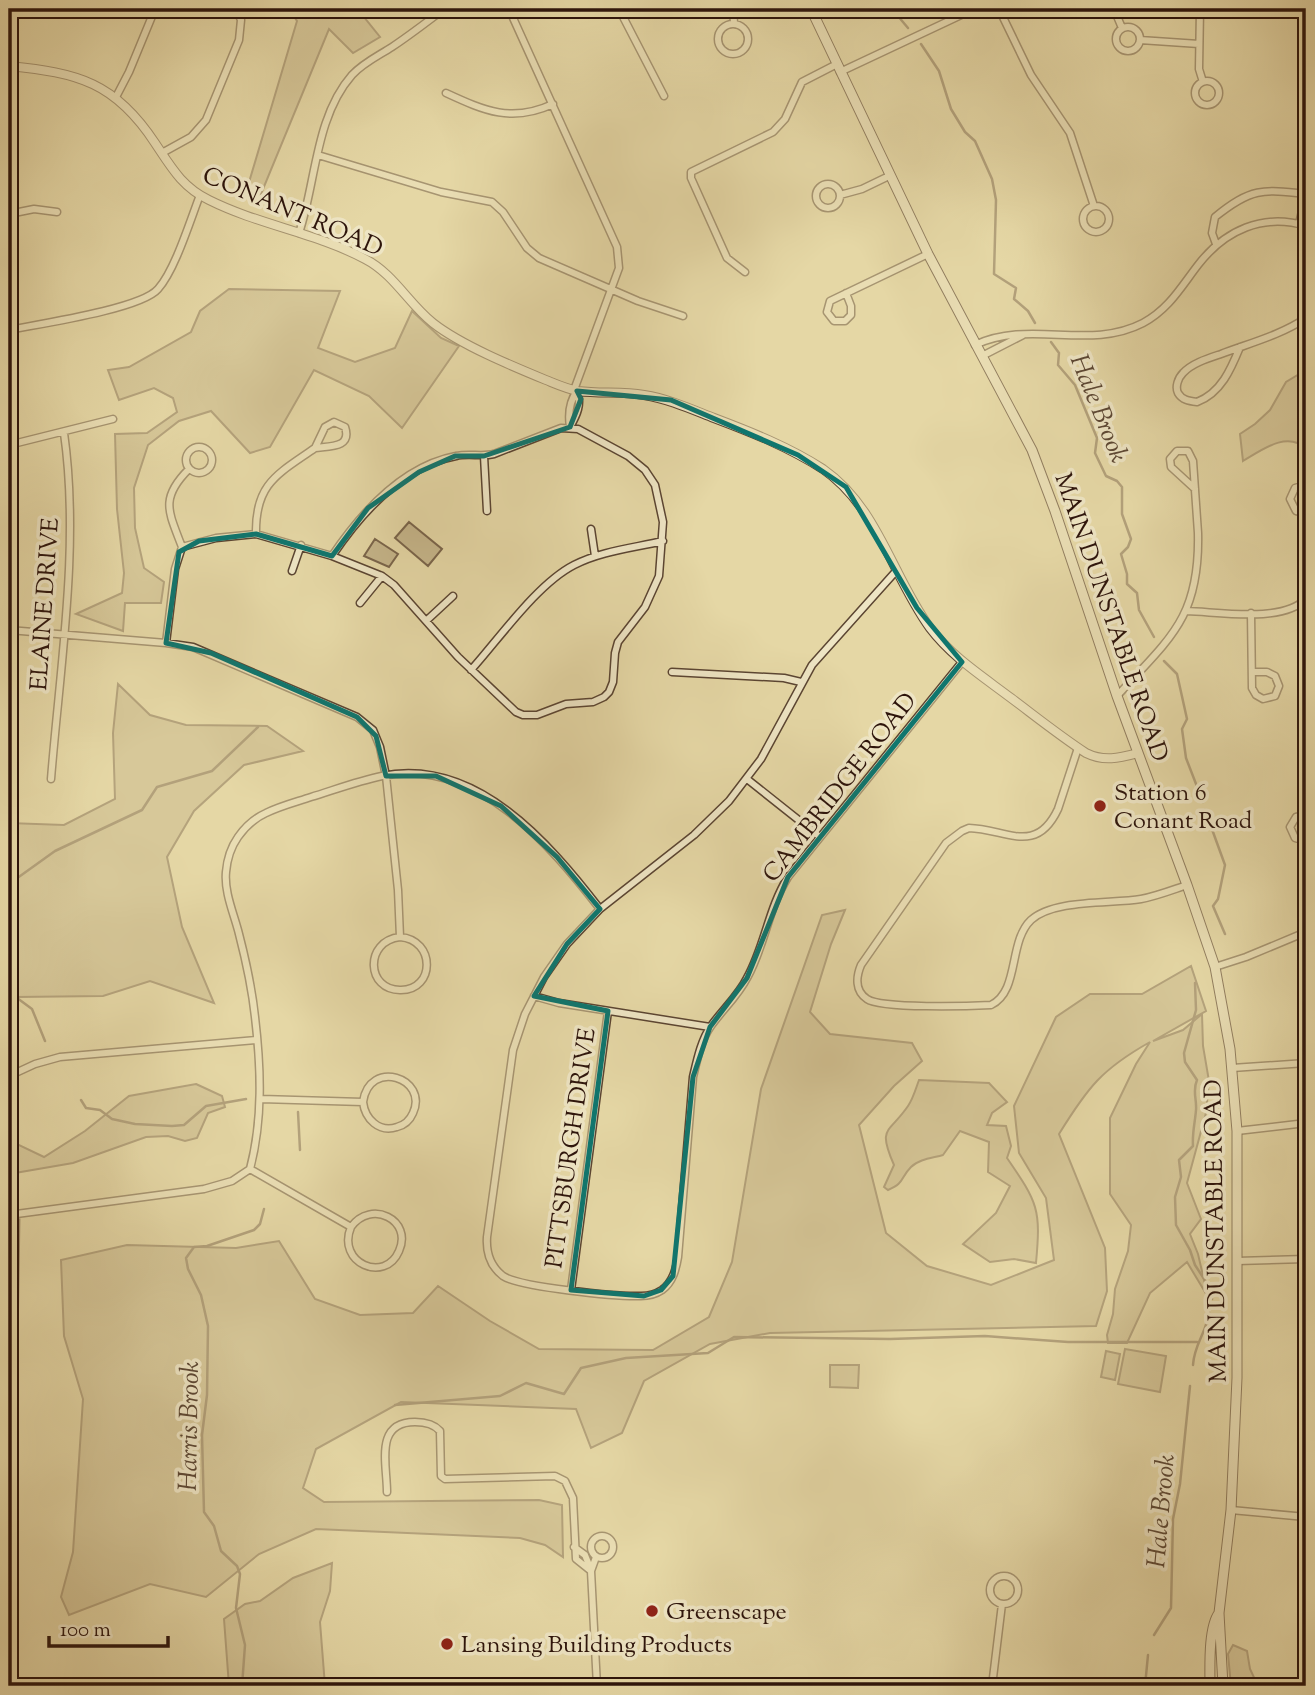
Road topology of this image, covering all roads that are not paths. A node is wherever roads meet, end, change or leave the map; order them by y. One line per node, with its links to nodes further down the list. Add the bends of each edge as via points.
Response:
1 (155, 9): 21 (street)
2 (236, 9): 23 (street, via 241,20 239,40 206,120 191,137)
3 (444, 9): 24 (street, via 353,74 335,104)
4 (509, 9): 22 (street)
5 (619, 9): 20 (street)
6 (733, 9): 12 (street)
7 (811, 9): 17 (main road, MAIN DUNSTABLE ROAD)
8 (974, 9): 17 (street)
9 (999, 9): 29 (street, via 1035,82 1070,133)
10 (1114, 9): 13 (street)
11 (1200, 9): 15 (street)
12 (734, 23): 12 (street, via 743,26 748,39 742,51 732,54 719,46 718,35 723,26)
13 (1122, 28): 14 (street, via 1135,29); 14 (street, via 1116,38 1121,49 1133,50)
14 (1140, 40): 15 (street)
15 (1199, 44): 18 (street)
16 (9, 66): 21 (street, CONANT ROAD, via 63,73)
17 (839, 68): 25 (main road, MAIN DUNSTABLE ROAD); 36 (street, via 802,82 785,119 773,132 691,172 727,258)
18 (1203, 82)
19 (446, 93): 22 (street, via 498,113 525,114)
20 (664, 96)
21 (116, 97): 23 (street, CONANT ROAD)
22 (553, 104): 37 (street, via 617,247 619,268)
23 (162, 153): 27 (street, CONANT ROAD, via 179,180)
24 (318, 155): 33 (street); 37 (street, via 441,192 492,202 533,253)
25 (889, 176): 28 (street); 35 (main road, MAIN DUNSTABLE ROAD)
26 (1306, 194): 32 (street); 34 (street, via 1265,190 1242,198 1215,217 1212,233)
27 (200, 195): 33 (street, CONANT ROAD); 41 (street, via 156,292 131,303)
28 (840, 195): 28 (street, via 834,185 826,184 815,198 819,206 831,208)
29 (1094, 206): 29 (street, via 1102,207 1109,218 1100,231 1092,231 1084,222 1087,210)
30 (57, 212): 31 (street, via 34,209)
31 (9, 214)
32 (1303, 225): 34 (street, via 1259,222)
33 (299, 233): 46 (street, CONANT ROAD, via 380,268 445,332)
34 (1216, 244): 42 (street, via 1165,308 1136,326 1095,336)
35 (928, 254): 38 (street); 43 (main road, MAIN DUNSTABLE ROAD)
36 (745, 272)
37 (612, 289): 39 (street); 46 (street)
38 (846, 293): 38 (street, via 851,315 845,321 834,321 827,312 828,304)
39 (683, 316)
40 (1306, 318): 44 (street)
41 (9, 330)
42 (1023, 335): 43 (street, via 1003,335); 45 (street)
43 (975, 345): 45 (main road, MAIN DUNSTABLE ROAD)
44 (1240, 347): 44 (street, via 1228,375 1210,394 1196,402 1180,396 1177,385 1183,373)
45 (982, 356): 83 (main road, MAIN DUNSTABLE ROAD, via 1043,477)
46 (576, 390): 48 (street, via 568,416); 66 (street, CONANT ROAD, via 671,400 798,455 852,494)
47 (113, 419): 50 (street)
48 (570, 427): 53 (street); 61 (street, via 617,449 645,470 658,495)
49 (9, 429): 51 (street)
50 (64, 433): 51 (street); 76 (street, ELAINE DRIVE, via 70,530)
51 (10, 444)
52 (315, 448): 52 (street, via 342,444 345,427 329,423); 60 (street, via 267,486 257,512)
53 (484, 456): 57 (street); 64 (street, via 455,456 403,481 359,517)
54 (189, 470): 54 (street, via 186,458 191,450 200,447 208,451 212,461 208,470 198,474); 63 (street, via 174,486 169,500)
55 (1306, 485): 58 (street, via 1296,488 1290,499 1296,511)
56 (1195, 489): 56 (street, via 1193,457 1177,451 1170,459 1171,467); 72 (street, via 1198,552)
57 (487, 511)
58 (1306, 513)
59 (591, 529): 65 (street)
60 (256, 534): 62 (street); 63 (street)
61 (663, 541): 65 (street); 79 (street, via 656,584 618,642 612,688 604,697 523,715)
62 (301, 545): 64 (street); 67 (street)
63 (182, 547): 77 (street, via 174,569)
64 (332, 556): 68 (street)
65 (595, 556): 79 (street, via 551,580)
66 (897, 570): 78 (street, CONANT ROAD, via 932,631); 82 (street, CAMBRIDGE ROAD)
67 (292, 571)
68 (382, 576): 71 (street); 74 (street)
69 (453, 596): 74 (street)
70 (1306, 599): 73 (street, via 1281,613)
71 (360, 603)
72 (1187, 611): 73 (street); 83 (street, via 1171,638)
73 (1251, 613): 81 (street)
74 (426, 621): 79 (street)
75 (9, 630): 76 (street)
76 (63, 634): 77 (street); 87 (street, ELAINE DRIVE)
77 (166, 643): 86 (street, via 211,653 357,717 376,736)
78 (962, 662): 84 (street, CONANT ROAD); 90 (street, CAMBRIDGE ROAD)
79 (471, 670)
80 (672, 672): 82 (street)
81 (1252, 672): 81 (street, via 1256,695 1265,699 1275,695 1279,685 1275,676)
82 (801, 682): 88 (street, CAMBRIDGE ROAD)
83 (1117, 696): 85 (main road, MAIN DUNSTABLE ROAD)
84 (1077, 748): 85 (street, CONANT ROAD, via 1104,759); 92 (street, via 1058,809 1041,831 1020,838 969,828 946,843 861,965 857,981 862,994 880,1004 992,1005 1007,989 1021,935 1036,916 1055,909 1144,899)
85 (1138, 753): 92 (main road, MAIN DUNSTABLE ROAD)
86 (386, 776): 93 (street, via 436,776 501,806 557,857); 95 (street); 100 (street, via 265,813 244,831 229,854 227,886 246,964)
87 (51, 779)
88 (747, 779): 90 (street); 93 (street, CAMBRIDGE ROAD, via 694,835)
89 (1306, 815): 91 (street, via 1294,819 1290,830)
90 (820, 837): 99 (street, CAMBRIDGE ROAD, via 781,888 747,978)
91 (1306, 841)
92 (1187, 885): 96 (main road, MAIN DUNSTABLE ROAD)
93 (600, 909): 97 (street, CAMBRIDGE ROAD, via 567,944)
94 (1306, 932): 96 (street)
95 (400, 937): 95 (street, via 421,946 427,963 418,983 401,990 382,983 374,964 381,945)
96 (1215, 967): 102 (main road, MAIN DUNSTABLE ROAD)
97 (534, 996): 98 (street); 113 (street, CAMBRIDGE ROAD, via 512,1059 487,1248 493,1265 505,1278)
98 (608, 1011): 99 (street); 113 (street, PITTSBURGH DRIVE)
99 (710, 1027): 113 (street, CAMBRIDGE ROAD, via 693,1077 673,1276 662,1290 644,1296)
100 (257, 1040): 103 (street, via 60,1056); 104 (street)
101 (1306, 1063): 102 (street)
102 (1232, 1068): 107 (main road, MAIN DUNSTABLE ROAD)
103 (9, 1076)
104 (261, 1099): 105 (street); 108 (street)
105 (363, 1102): 105 (street, via 372,1083 392,1076 408,1083 416,1103 407,1122 387,1128 369,1118)
106 (1306, 1123): 107 (street)
107 (1237, 1130): 112 (main road, MAIN DUNSTABLE ROAD)
108 (250, 1169): 109 (street, via 232,1181 204,1189); 110 (street)
109 (12, 1214): 117 (street)
110 (351, 1227): 110 (street, via 348,1248 362,1264 383,1266 399,1252 400,1229 387,1216 369,1213)
111 (1306, 1259): 112 (street)
112 (1237, 1261): 115 (main road, MAIN DUNSTABLE ROAD)
113 (571, 1290)
114 (387, 1492): 119 (street, via 386,1441 390,1431 411,1422 432,1424 440,1431 441,1476 445,1479 555,1476 565,1481 573,1498 576,1559)
115 (1231, 1510): 116 (street); 121 (main road, MAIN DUNSTABLE ROAD)
116 (1306, 1517)
117 (9, 1552)
118 (596, 1556): 119 (street)
119 (591, 1571): 124 (street)
120 (1002, 1604): 120 (street, via 1012,1602 1018,1592 1015,1582 1006,1576 996,1579 990,1589 993,1600); 125 (street)
121 (1219, 1614): 126 (main road, MAIN DUNSTABLE ROAD); 127 (main road, MAIN DUNSTABLE ROAD)
122 (1306, 1629): 123 (street)
123 (1306, 1671)
124 (597, 1686)
125 (992, 1686)
126 (1210, 1686)
127 (1223, 1686)

